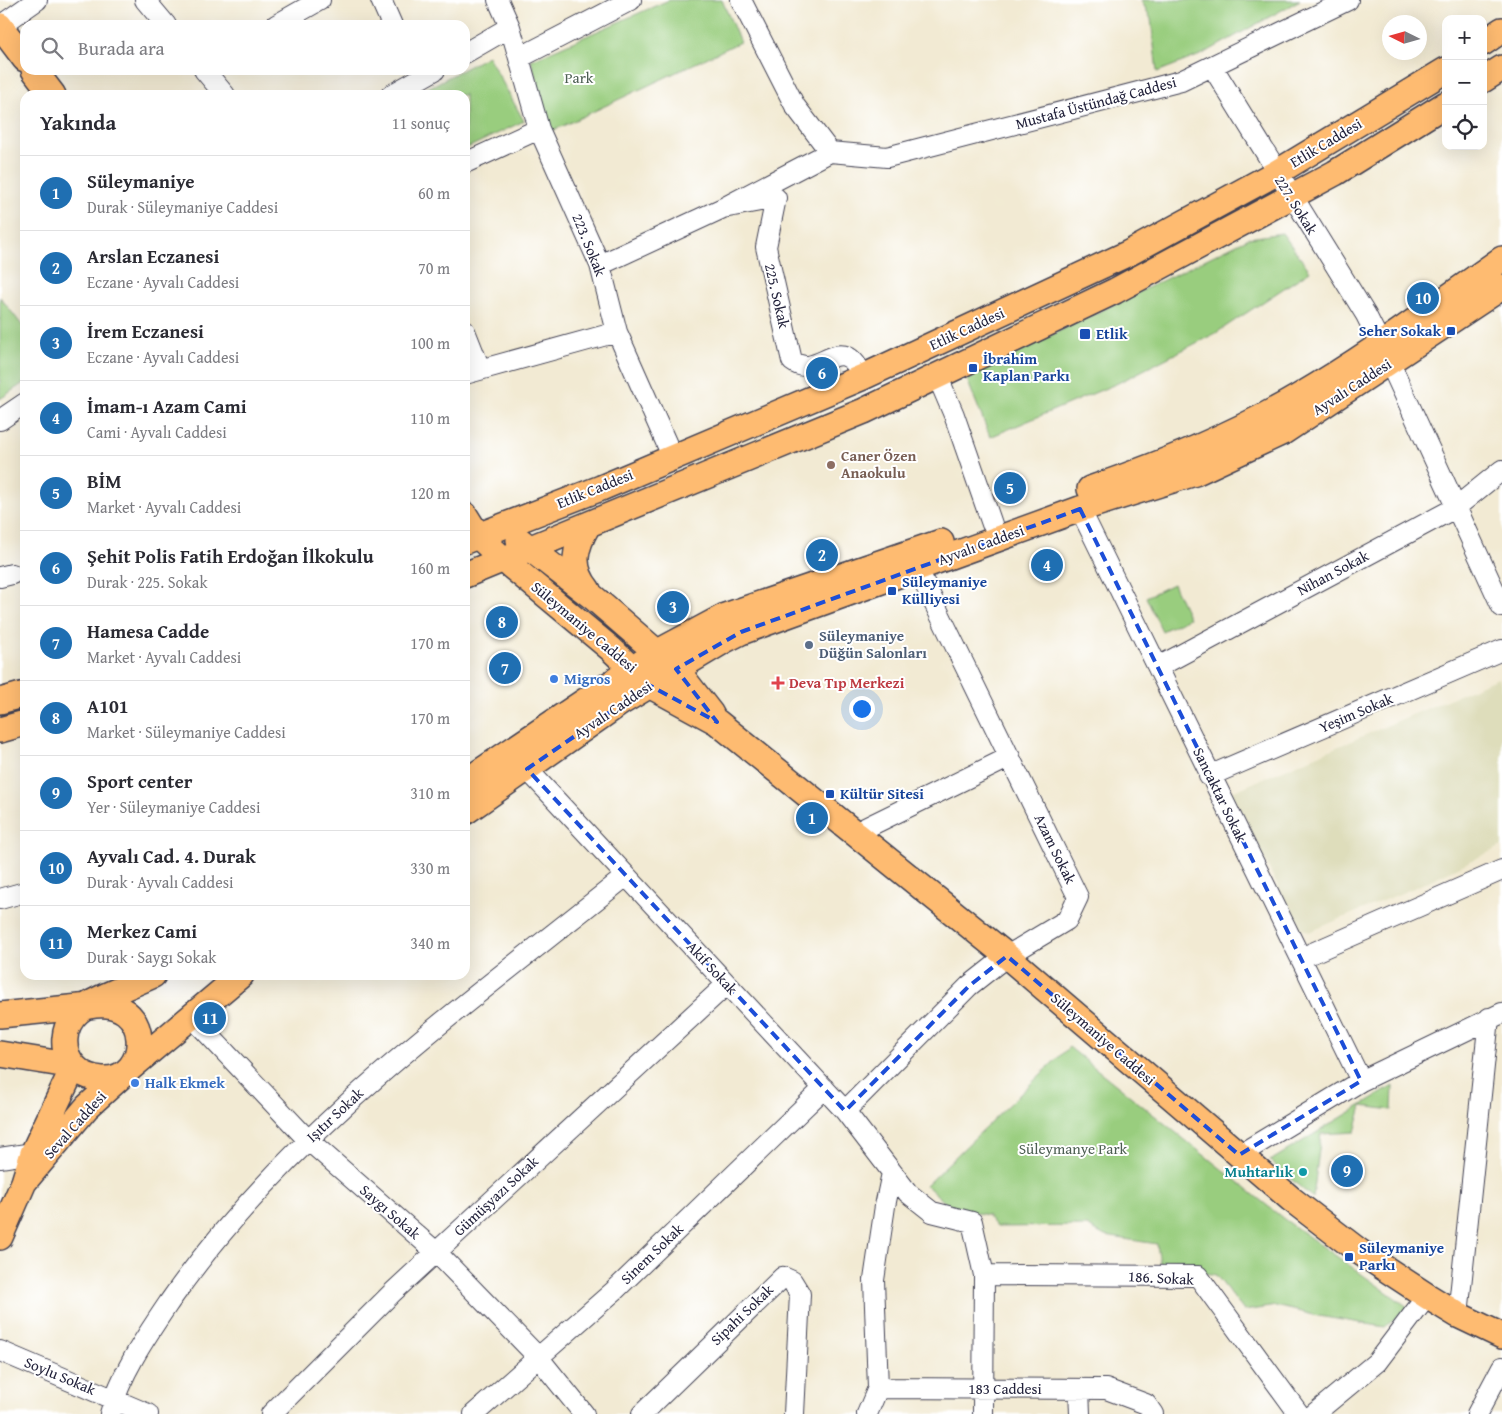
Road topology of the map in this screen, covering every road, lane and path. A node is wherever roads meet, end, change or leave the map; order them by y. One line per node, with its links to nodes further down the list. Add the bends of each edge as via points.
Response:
1 (37, 0): 12 (street)
2 (145, 0): 9 (street)
3 (320, 0): 10 (street)
4 (381, 0): 11 (street)
5 (498, 0): 13 (street, 223. Sokak)
6 (631, 0): 18 (street)
7 (741, 0): 31 (street, via 795,106)
8 (1348, 0): 19 (street, Mustafa Üstündağ Caddesi)
9 (162, 20)
10 (285, 20)
11 (390, 20)
12 (0, 26): 17 (main road)
13 (510, 27): 16 (street); 18 (street, 223. Sokak)
14 (1502, 30): 15 (main road)
15 (1487, 40)
16 (470, 50)
17 (20, 52)
18 (519, 58): 30 (street, 223. Sokak)
19 (1212, 66): 31 (street, Mustafa Üstündağ Caddesi, via 1181,81 887,157); 33 (street, 227. Sokak)
20 (1502, 68): 25 (main road)
21 (1442, 72): 33 (main road, Etlik Caddesi)
22 (38, 75): 26 (main road)
23 (208, 75): 27 (street)
24 (415, 75): 28 (street)
25 (1487, 77)
26 (49, 90)
27 (221, 90)
28 (397, 90)
29 (1444, 105): 34 (main road, Etlik Caddesi, via 1335,173)
30 (539, 129): 32 (street); 37 (street, 223. Sokak)
31 (830, 152): 35 (street)
32 (470, 161)
33 (1276, 173): 34 (street, 227. Sokak); 44 (main road, Etlik Caddesi, via 1128,253)
34 (1291, 196): 40 (street, 227. Sokak, via 1366,315); 43 (main road, Etlik Caddesi, via 1116,291)
35 (722, 208): 37 (street); 44 (street, 225. Sokak, via 776,198 766,247 792,361 809,367 835,355 849,356 857,363)
36 (1502, 259): 40 (main road, Ayvalı Caddesi)
37 (600, 264): 39 (street, 223. Sokak)
38 (1502, 288): 40 (main road, Ayvalı Caddesi)
39 (617, 332): 42 (street); 47 (street, 223. Sokak)
40 (1385, 353): 50 (street); 51 (main road, Ayvalı Caddesi, via 1283,432 1204,469); 52 (main road, Ayvalı Caddesi, via 1218,440)
41 (470, 356): 42 (street)
42 (473, 371)
43 (937, 375): 52 (street); 53 (main road, Etlik Caddesi, via 864,411)
44 (863, 377): 47 (main road, Etlik Caddesi)
45 (20, 407): 46 (street)
46 (0, 420)
47 (673, 458): 54 (main road, Etlik Caddesi)
48 (1502, 470): 50 (street, Nihan Sokak)
49 (470, 505): 54 (main road, Süleymaniye Caddesi)
50 (1455, 508): 61 (street); 64 (street, Nihan Sokak)
51 (1080, 509): 58 (main road, Ayvalı Caddesi); 64 (street, Sancaktar Sokak)
52 (992, 524): 63 (main road, Ayvalı Caddesi, via 744,609)
53 (588, 525): 56 (main road, Etlik Caddesi); 60 (main road, Süleymaniye Caddesi, via 574,562)
54 (503, 526): 55 (main road, Etlik Caddesi); 56 (main road, Süleymaniye Caddesi)
55 (471, 538): 57 (main road, Süleymaniye Caddesi)
56 (530, 550): 57 (main road, Etlik Caddesi); 60 (main road, Süleymaniye Caddesi)
57 (504, 560): 59 (main road, Etlik Caddesi); 66 (main road, Süleymaniye Caddesi)
58 (917, 568): 65 (main road, Ayvalı Caddesi, via 741,632); 72 (street, Azam Sokak)
59 (470, 573)
60 (594, 598): 63 (main road, Süleymaniye Caddesi)
61 (1502, 607)
62 (1502, 650): 74 (street, Yeşim Sokak)
63 (656, 653): 65 (main road, Süleymaniye Caddesi); 66 (main road, Ayvalı Caddesi)
64 (1158, 667): 74 (street, Sancaktar Sokak)
65 (676, 668): 66 (main road, Ayvalı Caddesi); 69 (main road, Süleymaniye Caddesi)
66 (641, 677): 69 (main road, Süleymaniye Caddesi); 73 (main road, Ayvalı Caddesi); 75 (main road, Ayvalı Caddesi)
67 (20, 695): 68 (main road)
68 (0, 701)
69 (717, 722): 77 (main road, Süleymaniye Caddesi)
70 (20, 724): 71 (main road)
71 (0, 730)
72 (1010, 756): 77 (street); 82 (street, Azam Sokak, via 1078,897 1067,920)
73 (527, 769): 76 (main road, Ayvalı Caddesi); 79 (street, Akif Sokak)
74 (1209, 776): 83 (street, Sancaktar Sokak)
75 (470, 779)
76 (470, 809)
77 (853, 834): 82 (main road, Süleymaniye Caddesi)
78 (1502, 870): 83 (street)
79 (626, 876): 86 (street, Akif Sokak); 97 (street, Işıtır Sokak, via 355,1095)
80 (20, 893): 81 (street)
81 (0, 899)
82 (1007, 956): 96 (street, Azam Sokak, via 969,986); 99 (main road, Süleymaniye Caddesi)
83 (1300, 958): 94 (street, Sancaktar Sokak)
84 (143, 980): 87 (main road)
85 (235, 980): 90 (main road)
86 (727, 984): 95 (street, Akif Sokak); 104 (street, Gümüşyazı Sokak)
87 (89, 1006): 88 (main road); 92 (main road, via 74,1016 66,1032 67,1056); 93 (main road, via 114,1005 135,1021 140,1047)
88 (0, 1015)
89 (1496, 1015): 94 (street); 107 (street)
90 (191, 1016): 93 (main road); 97 (street, Saygı Sokak)
91 (0, 1054): 92 (main road)
92 (74, 1066): 93 (main road, via 83,1074 100,1079 118,1076); 98 (main road, Seval Caddesi)
93 (128, 1070): 102 (main road, Seval Caddesi, via 87,1107)
94 (1361, 1081): 99 (street)
95 (824, 1088): 96 (street, Akif Sokak); 110 (street, Sinem Sokak, via 614,1290)
96 (845, 1110): 101 (street, Akif Sokak)
97 (308, 1140): 104 (street, Saygı Sokak); 115 (street, Işıtır Sokak, via 267,1180 202,1254 148,1332)
98 (33, 1154): 100 (street); 102 (main road, Seval Caddesi)
99 (1239, 1155): 106 (main road, Süleymaniye Caddesi, via 1360,1252)
100 (0, 1158)
101 (892, 1172): 105 (street, Akif Sokak, via 908,1192 932,1212 972,1222); 112 (street, via 874,1280)
102 (24, 1182): 103 (main road, Seval Caddesi)
103 (0, 1237)
104 (436, 1252): 110 (street, Saygı Sokak); 117 (street, Gümüşyazı Sokak)
105 (984, 1275): 113 (street); 126 (street, 186. Sokak, via 1198,1276)
106 (1427, 1296): 107 (main road, Süleymaniye Caddesi); 127 (street, via 1377,1362)
107 (1458, 1315): 108 (main road, Süleymaniye Caddesi)
108 (1502, 1336)
109 (0, 1351): 115 (street, Soylu Sokak)
110 (538, 1357): 118 (street, Sinem Sokak); 119 (street, Saygı Sokak)
111 (1502, 1367): 128 (street)
112 (878, 1388): 113 (street, 183 Caddesi); 122 (street)
113 (982, 1389): 114 (street, 183 Caddesi); 123 (street)
114 (1079, 1389): 124 (street); 125 (street, 183 Caddesi, via 1106,1389 1146,1404)
115 (112, 1406): 116 (street, Soylu Sokak)
116 (148, 1414)
117 (271, 1414)
118 (474, 1414)
119 (584, 1414)
120 (642, 1414): 121 (street, Sipahi Sokak, via 782,1277 792,1280 800,1294)
121 (794, 1414)
122 (867, 1414)
123 (983, 1414)
124 (1080, 1414)
125 (1153, 1414)
126 (1299, 1414)
127 (1314, 1414)
128 (1477, 1414)

